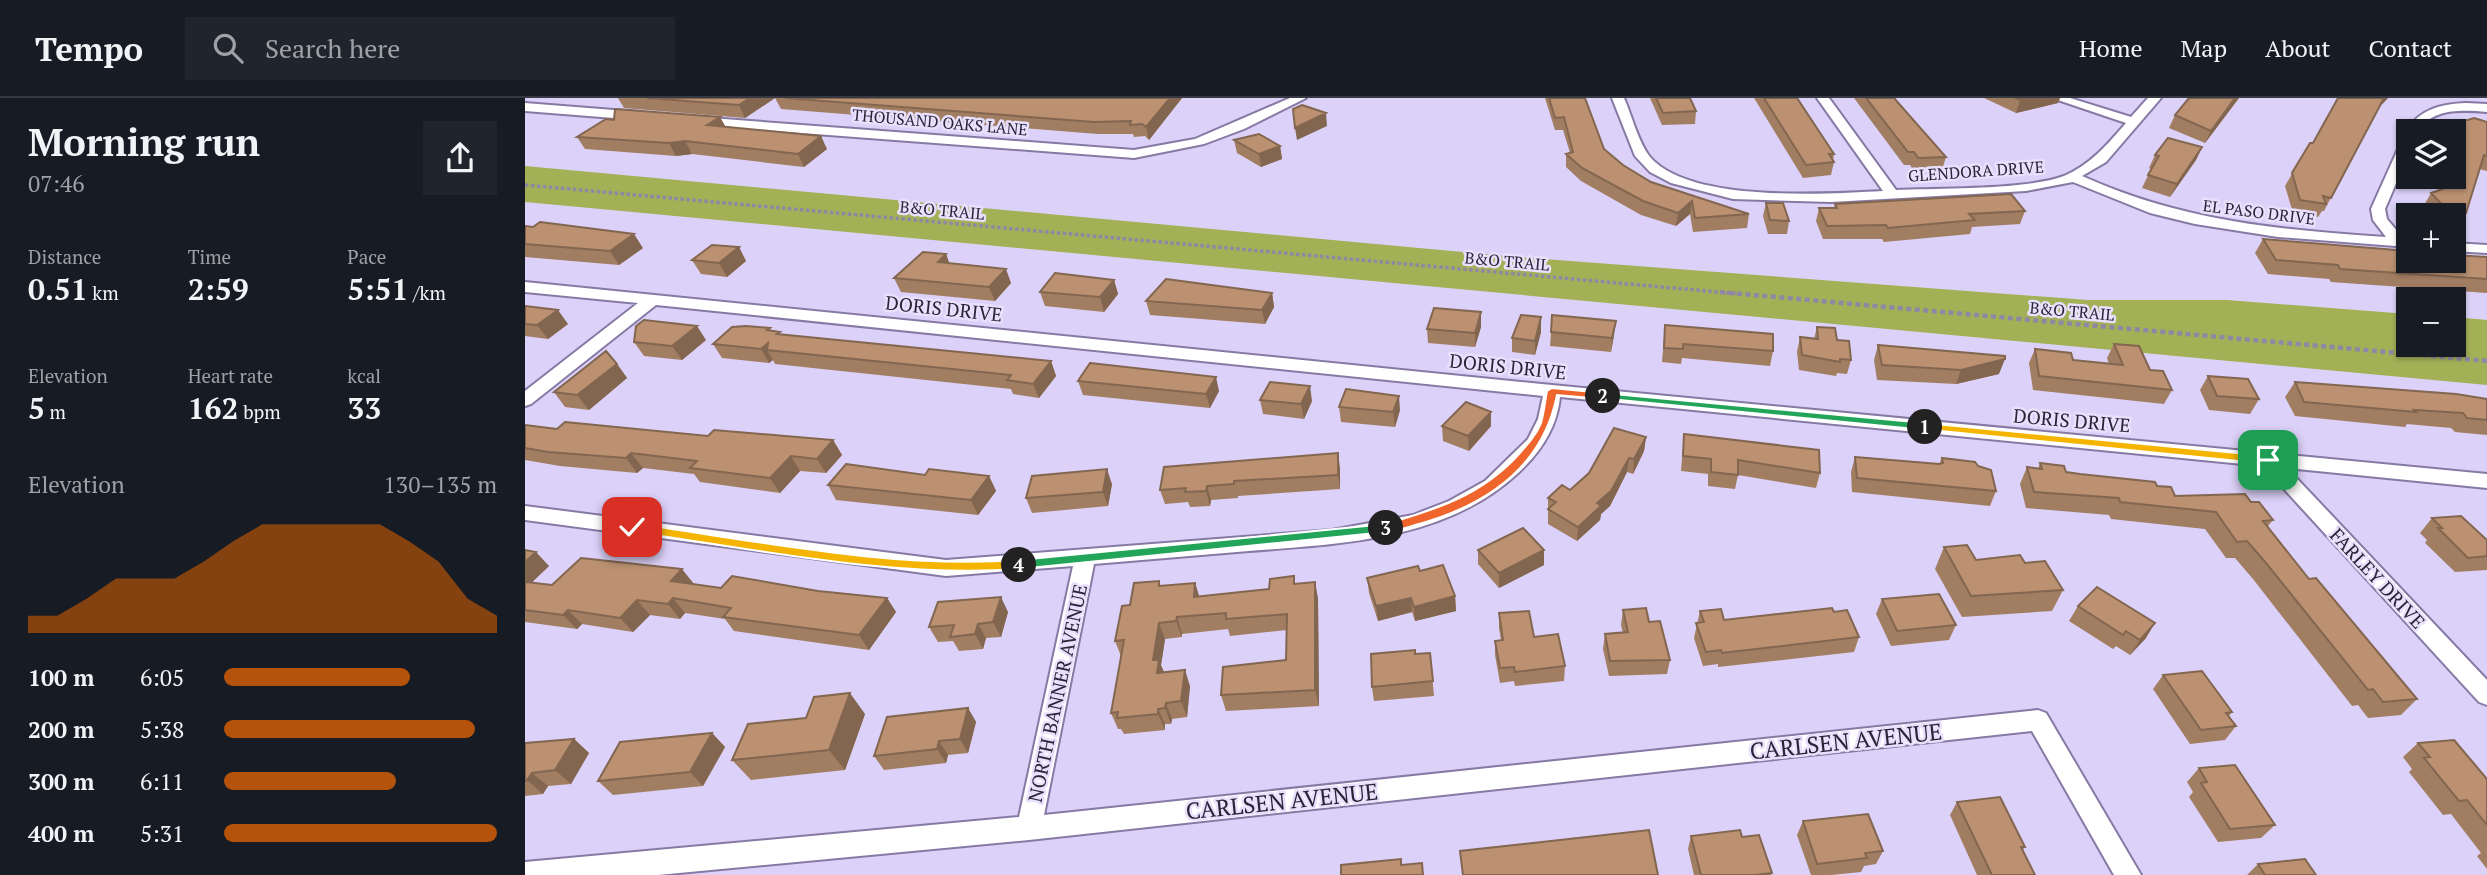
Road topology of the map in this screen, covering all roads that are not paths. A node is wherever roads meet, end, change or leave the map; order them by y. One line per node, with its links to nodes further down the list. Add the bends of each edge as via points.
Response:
1 (558, 98): 8 (street)
2 (1299, 98): 12 (street, THOUSAND OAKS LANE, via 1201,143 1134,154)
3 (1618, 98): 16 (street, GLENDORA DRIVE, via 1642,156 1682,183 1749,196)
4 (1823, 98): 16 (street)
5 (2058, 98): 13 (street)
6 (2155, 98): 13 (street, GLENDORA DRIVE)
7 (525, 107): 8 (street)
8 (539, 108): 10 (street)
9 (2487, 108): 11 (street, via 2456,108)
10 (647, 117)
11 (2419, 119)
12 (687, 120)
13 (2134, 122): 15 (street, GLENDORA DRIVE, via 2101,159)
14 (2396, 168): 17 (street, via 2378,209)
15 (2073, 177): 16 (street, GLENDORA DRIVE, via 2026,187); 18 (street, EL PASO DRIVE, via 2123,200 2189,221 2261,232)
16 (1892, 194)
17 (2396, 235)
18 (2396, 242)
19 (2466, 248): 20 (street)
20 (2487, 249)
21 (525, 287): 22 (street, DORIS DRIVE)
22 (652, 300): 23 (street, DORIS DRIVE); 24 (street)
23 (1552, 391): 25 (street, DORIS DRIVE); 28 (street, via 1546,422 1518,464 1475,497 1439,514 1366,532)
24 (525, 400)
25 (2268, 460): 26 (street, DORIS DRIVE); 29 (street, FARLEY DRIVE)
26 (2487, 481)
27 (525, 513): 28 (street, via 911,566 971,568)
28 (1084, 559): 30 (street, NORTH BANNER AVENUE)
29 (2487, 695)
30 (1029, 828): 31 (street, CARLSEN AVENUE); 32 (street, CARLSEN AVENUE, via 2038,720)
31 (525, 875)
32 (2128, 875)

